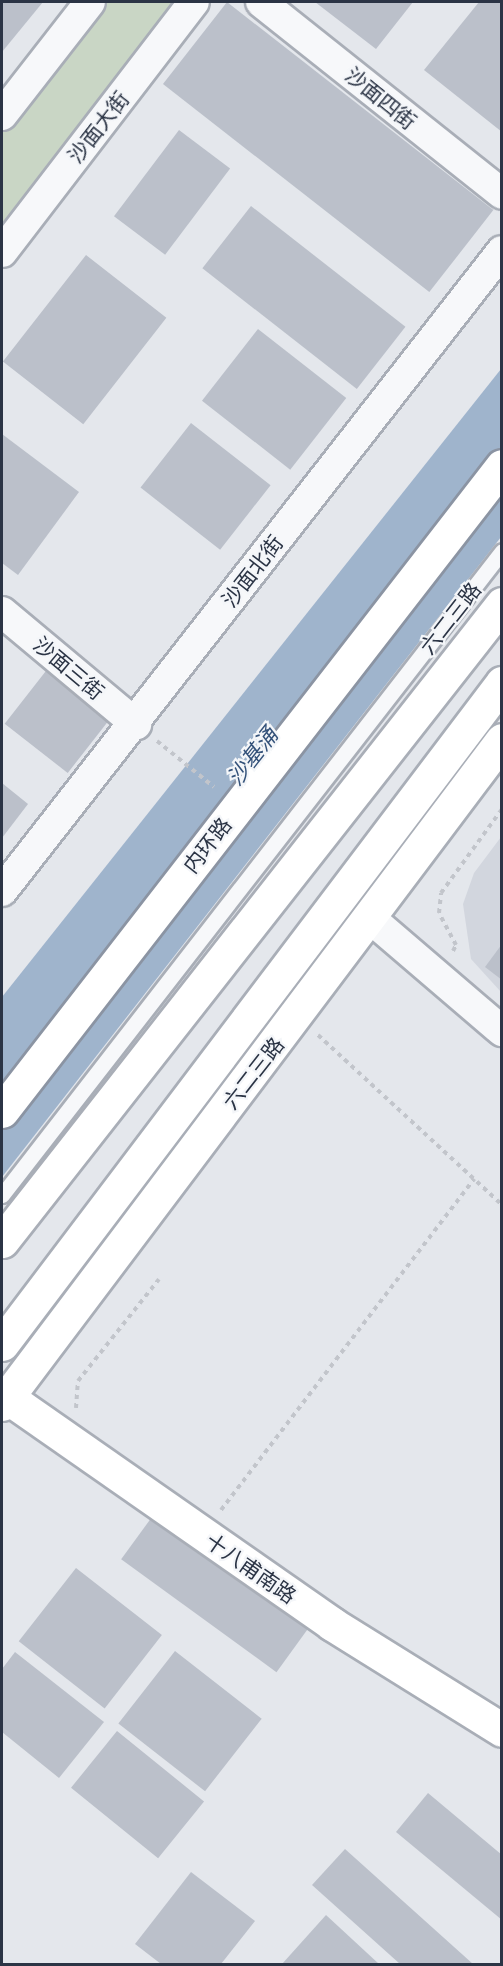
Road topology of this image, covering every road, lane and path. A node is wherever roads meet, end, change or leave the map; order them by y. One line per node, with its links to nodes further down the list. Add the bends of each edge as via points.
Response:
1 (90, 2): 4 (street)
2 (194, 2): 7 (street, 沙面大街)
3 (261, 2): 5 (street, 沙面四街)
4 (2, 115)
5 (501, 194)
6 (501, 251): 13 (street, 沙面北街)
7 (2, 252)
8 (501, 466): 23 (main road, 内环路, bridge)
9 (501, 551): 25 (lane, 六二三路)
10 (501, 604): 22 (main road)
11 (2, 612): 13 (street, 沙面三街)
12 (501, 683): 30 (main road, 六二三路)
13 (135, 723): 15 (path); 17 (street, 沙面北街)
14 (501, 740): 18 (main road, 六二三路)
15 (224, 794)
16 (501, 809): 19 (path, via 441,893 439,913 456,945)
17 (2, 891)
18 (370, 918): 19 (street); 20 (main road, 六二三路)
19 (436, 975): 21 (street)
20 (297, 1016): 24 (path); 31 (main road, 六二三路)
21 (501, 1031)
22 (130, 1083): 27 (main road); 28 (main road)
23 (2, 1111)
24 (474, 1179): 26 (path); 33 (path)
25 (2, 1195)
26 (501, 1205)
27 (2, 1241)
28 (2, 1266)
29 (159, 1279): 32 (path, via 78,1381)
30 (2, 1344)
31 (4, 1401): 33 (main road, 十八甫南路)
32 (78, 1420)
33 (202, 1534): 34 (main road, 十八甫南路, via 332,1624)
34 (501, 1730)

